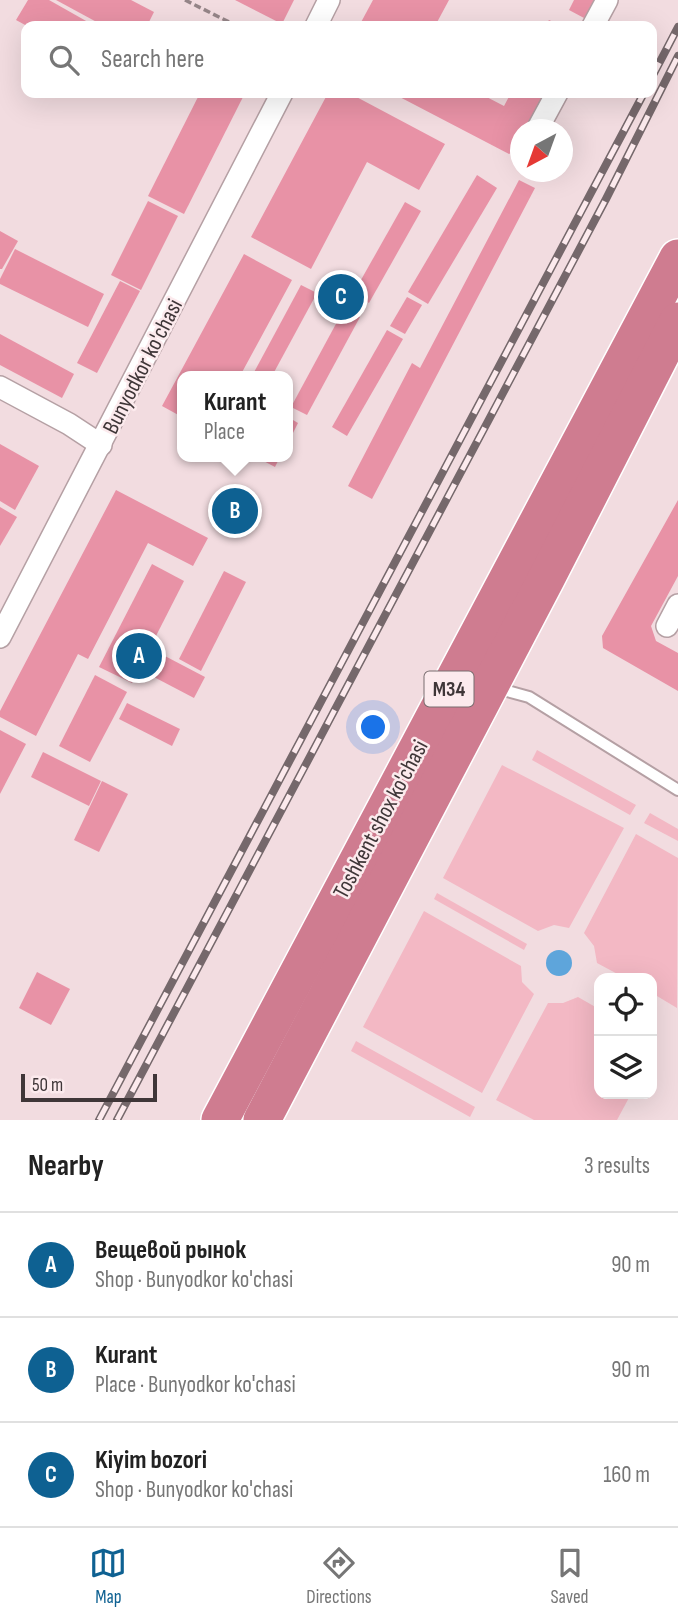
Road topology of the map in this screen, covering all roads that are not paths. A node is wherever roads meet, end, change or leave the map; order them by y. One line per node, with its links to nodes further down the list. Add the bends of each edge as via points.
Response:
1 (329, 0): 3 (street)
2 (607, 0): 4 (street)
3 (318, 21)
4 (596, 21)
5 (279, 98): 11 (street, Bunyodkor ko'chasi)
6 (554, 98): 7 (street)
7 (543, 119)
8 (678, 258): 17 (highway, Toshkent shox ko'chasi / M34)
9 (678, 321): 15 (highway, Toshkent shox ko'chasi / M34)
10 (0, 387): 11 (street)
11 (101, 445): 14 (street, Bunyodkor ko'chasi)
12 (678, 605): 13 (street)
13 (667, 626)
14 (0, 637)
15 (490, 686): 16 (lane, via 529,697); 18 (highway, Toshkent shox ko'chasi / M34)
16 (678, 790)
17 (220, 1120)
18 (262, 1120)

